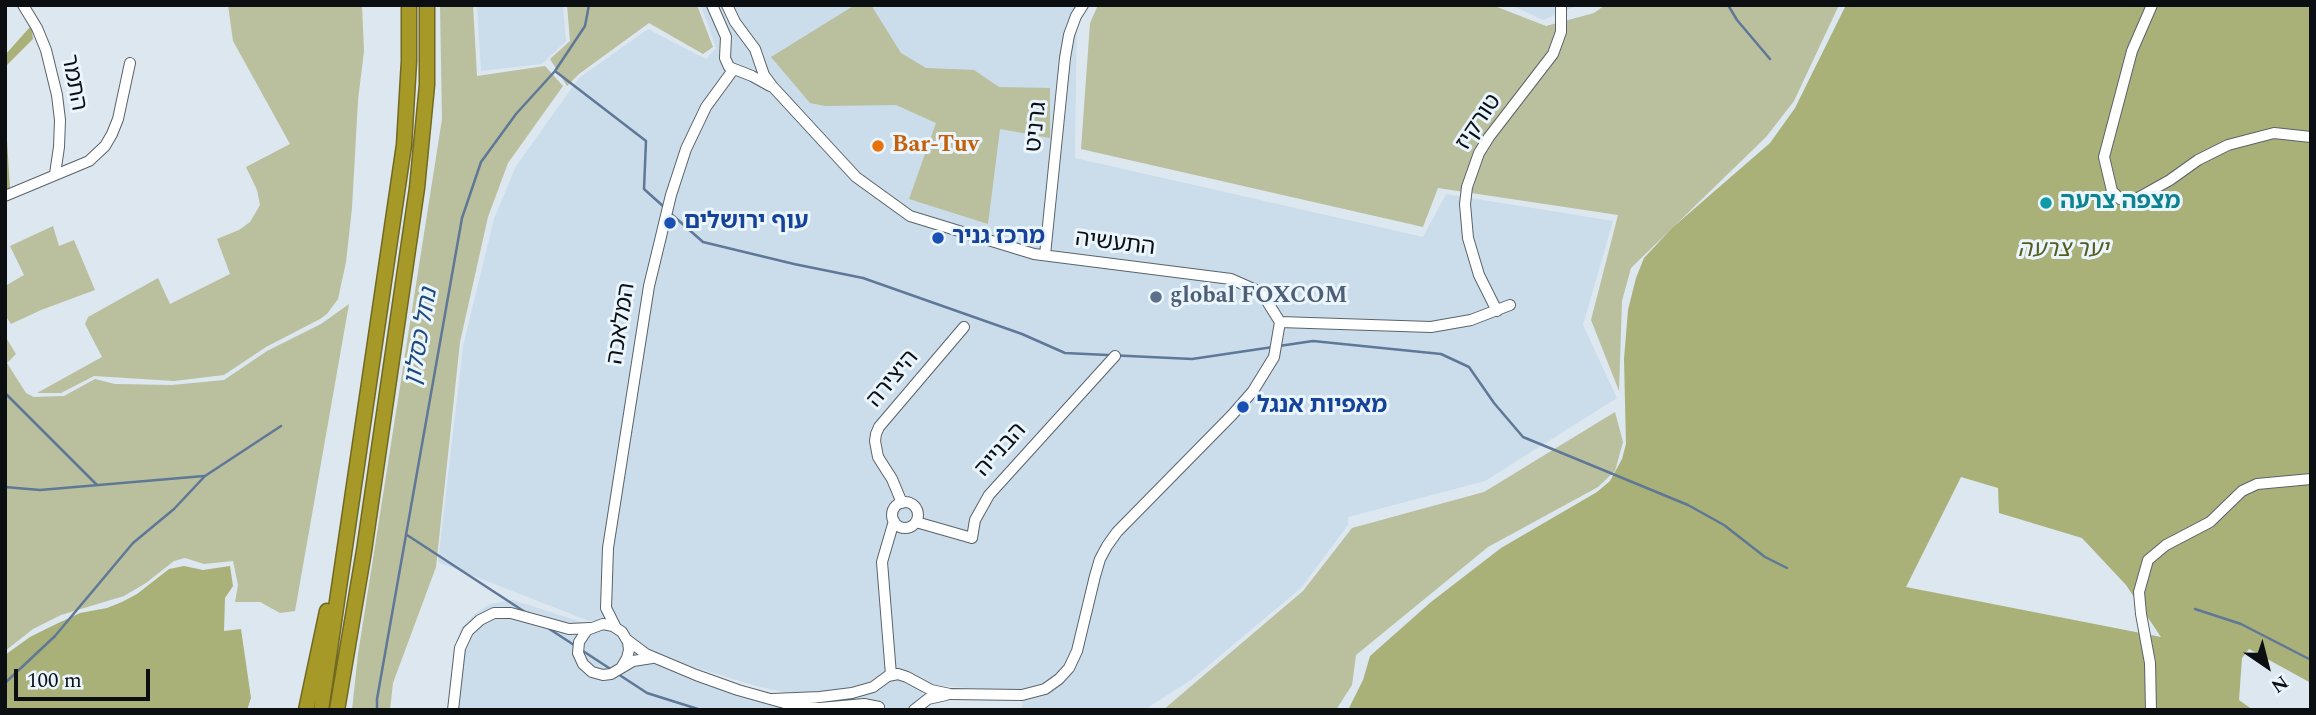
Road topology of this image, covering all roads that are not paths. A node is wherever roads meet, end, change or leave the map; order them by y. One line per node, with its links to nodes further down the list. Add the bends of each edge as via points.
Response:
1 (23, 5): 16 (street, התמר, via 46,50 57,94 60,134)
2 (409, 5): 24 (highway, via 404,145)
3 (427, 5): 34 (highway, via 427,85 417,188)
4 (712, 5): 10 (street)
5 (727, 5): 9 (street)
6 (1083, 5): 18 (street, גרניט, via 1069,35 1065,58)
7 (1561, 5): 20 (street, טורקיז, via 1562,32 1553,54 1489,137 1467,187 1468,238)
8 (2152, 5): 15 (street, via 2132,51 2104,157 2112,191 2120,199 2136,199 2228,145 2274,133)
9 (749, 42): 10 (street, via 739,40); 11 (street)
10 (727, 48): 13 (street, via 725,58)
11 (757, 57): 13 (street, via 752,66); 14 (street, התעשיה)
12 (130, 64): 16 (street, via 118,118 105,146 89,161)
13 (738, 71): 14 (street, התעשיה); 29 (street, המלאכה, via 706,107 686,149 657,248 611,526)
14 (773, 88): 18 (street, התעשיה, via 856,177 910,216)
15 (2311, 137)
16 (55, 174): 17 (street)
17 (5, 196)
18 (1045, 255): 21 (street, התעשיה, via 1231,279 1256,290)
19 (1510, 305): 20 (street)
20 (1497, 311): 21 (street, via 1462,323 1421,327)
21 (1280, 322): 41 (street, via 1274,357 1253,391 1107,546 1077,652 1064,674 1045,689 1022,695)
22 (964, 327): 26 (street, היצירה, via 876,434 878,457)
23 (1115, 356): 28 (street, הבנייה, via 989,495 975,520 972,538)
24 (356, 476): 46 (highway); 47 (highway)
25 (2311, 479): 52 (street, via 2257,484 2242,491 2210,522 2148,560 2139,592 2150,663)
26 (902, 503): 27 (street, via 893,511); 28 (street, via 917,510)
27 (894, 520): 28 (street, via 904,528); 38 (street, via 882,562)
28 (916, 522)
29 (606, 601): 31 (street, המלאכה); 32 (street, המלאכה)
30 (558, 627): 31 (street); 35 (street, via 572,638); 50 (street, via 511,613 494,613 480,620 460,648)
31 (592, 627): 32 (street); 35 (street, via 581,639)
32 (616, 628): 33 (street)
33 (626, 639): 36 (street); 37 (street, via 628,654)
34 (347, 650): 48 (highway); 49 (highway)
35 (578, 653): 37 (street, via 595,674 611,674)
36 (656, 659): 37 (street, via 637,660); 42 (street)
37 (621, 668)
38 (891, 675): 39 (street); 40 (street)
39 (913, 681): 41 (street); 45 (street, via 919,693)
40 (881, 682): 42 (street, via 836,695); 44 (street, via 876,693)
41 (950, 694): 45 (street, via 928,699)
42 (772, 699): 43 (street, via 810,708)
43 (851, 705): 44 (street); 51 (street)
44 (880, 709)
45 (914, 709)
46 (306, 710)
47 (321, 710)
48 (337, 710)
49 (343, 710)
50 (453, 710)
51 (866, 710)
52 (2151, 710)

